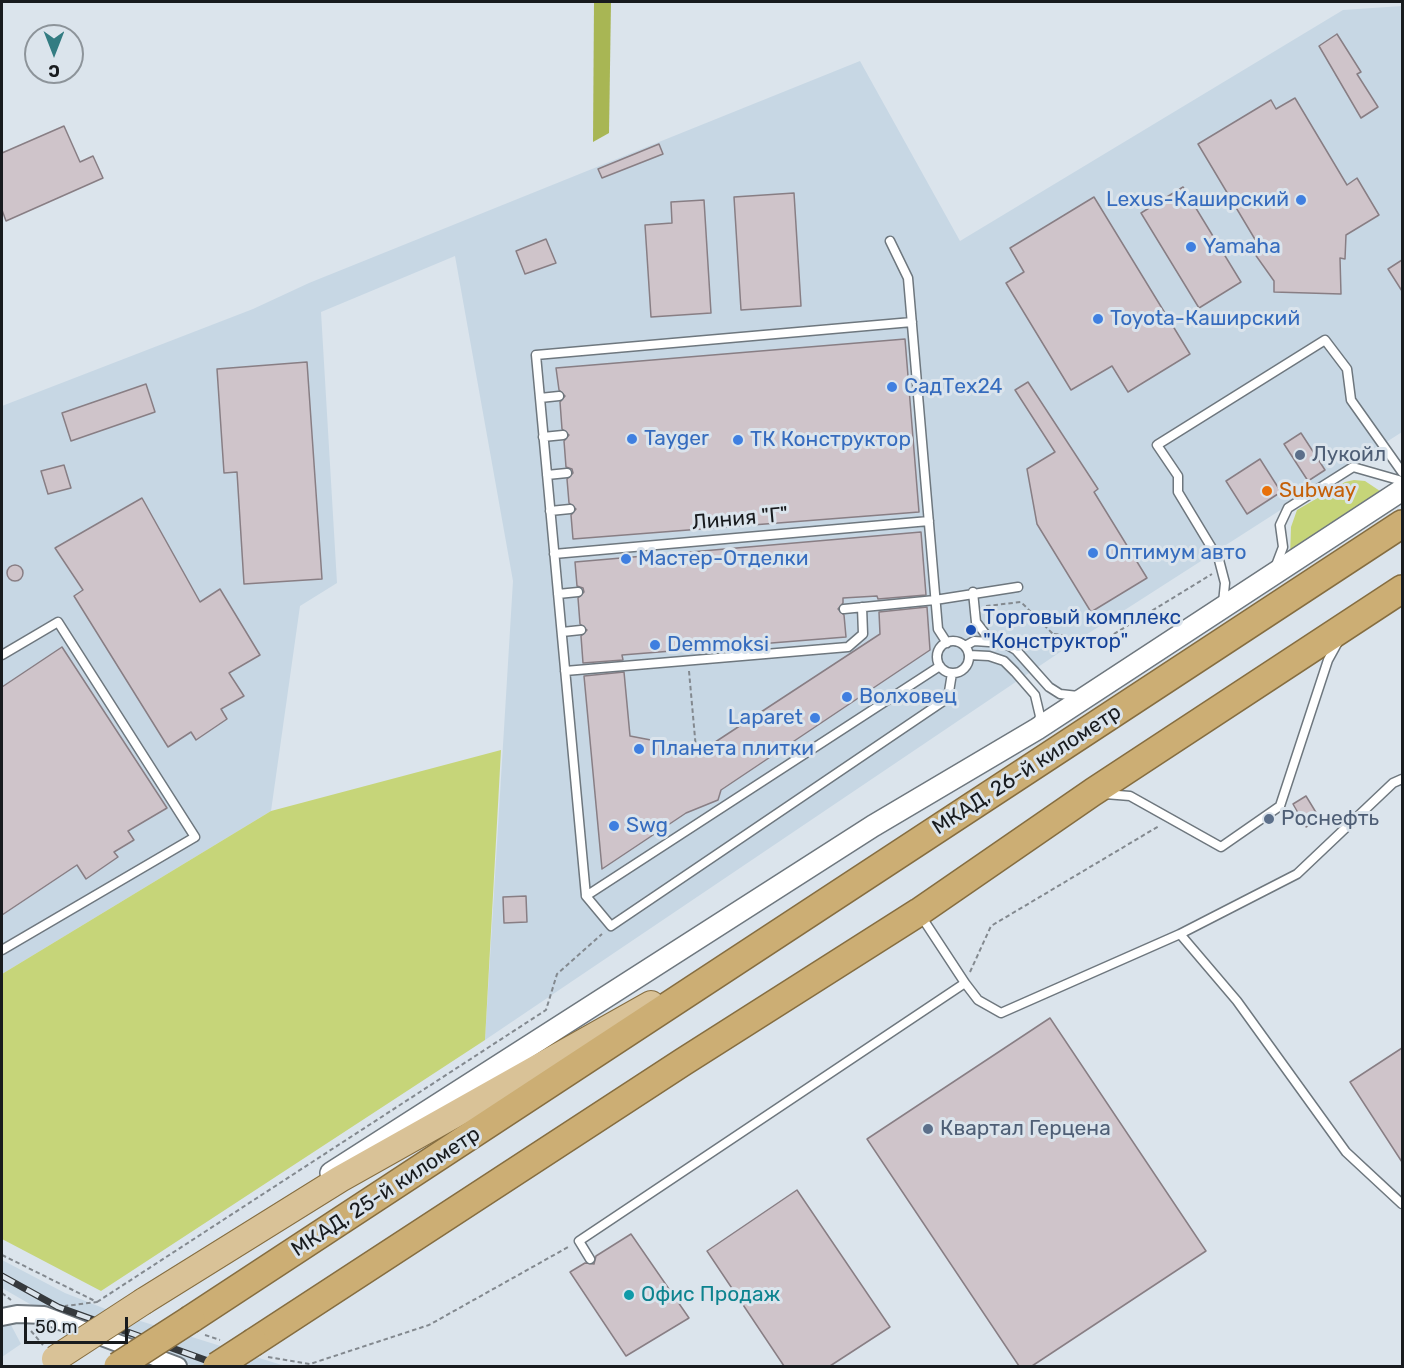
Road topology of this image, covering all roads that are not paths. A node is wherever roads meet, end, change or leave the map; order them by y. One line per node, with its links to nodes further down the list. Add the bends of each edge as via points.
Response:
1 (890, 241): 2 (lane, via 908,278)
2 (912, 322): 4 (lane, via 536,355); 14 (lane, via 911,366)
3 (559, 396): 4 (lane)
4 (540, 398): 6 (lane)
5 (563, 435): 6 (lane)
6 (543, 437): 9 (lane)
7 (1402, 472): 26 (lane, via 1351,400 1347,369 1325,340 1157,445 1178,476 1178,492 1211,544 1221,568 1225,599)
8 (567, 473): 9 (lane)
9 (547, 474): 13 (lane)
10 (1402, 481): 17 (lane, via 1353,467 1288,508 1280,525 1283,548)
11 (1402, 490): 17 (street)
12 (570, 509): 13 (lane)
13 (550, 511): 16 (lane)
14 (928, 521): 16 (lane, Линия "Г"); 23 (lane, via 928,562)
15 (1402, 524): 44 (highway, МКАД, 26-й километр)
16 (554, 554): 22 (lane)
17 (1267, 578): 26 (street)
18 (1018, 587): 21 (lane)
19 (1402, 589): 27 (highway)
20 (578, 592): 22 (lane)
21 (973, 592): 23 (lane); 30 (lane, via 976,621)
22 (558, 594): 29 (lane)
23 (935, 600): 24 (lane); 31 (lane, via 938,629)
24 (862, 607): 25 (lane); 36 (lane, via 863,634 848,647)
25 (844, 609)
26 (1221, 609): 38 (street)
27 (1348, 624): 41 (highway); 41 (lane, via 1328,660 1280,806 1221,847 1130,796)
28 (581, 630): 29 (lane)
29 (562, 632): 36 (lane)
30 (990, 640): 32 (lane); 38 (lane, via 1016,650 1060,694)
31 (947, 643): 32 (lane); 35 (lane, via 938,652)
32 (965, 646): 34 (lane)
33 (2, 655): 46 (lane, via 58,622 195,837)
34 (969, 655): 37 (lane, via 968,664); 39 (lane, via 1004,661 1015,672 1035,695 1040,716)
35 (940, 666): 37 (lane); 42 (lane)
36 (565, 671): 42 (lane)
37 (952, 673): 42 (lane, via 948,698 611,926)
38 (1091, 693): 39 (street)
39 (1036, 729): 51 (street, via 873,826 371,1145)
40 (1402, 779): 45 (lane, via 1393,783 1297,874)
41 (1093, 792): 43 (highway)
42 (586, 896)
43 (919, 912): 47 (lane); 56 (highway, bridge)
44 (791, 926): 48 (highway, МКАД, 26-й километр); 51 (main road, via 340,1179)
45 (1180, 934): 47 (lane, via 1001,1013 978,1000); 49 (lane, via 1237,1001 1346,1152)
46 (2, 950)
47 (965, 983): 50 (lane, via 579,1241)
48 (653, 1017): 54 (highway, МКАД, 25-й километр, bridge)
49 (1402, 1204)
50 (590, 1259)
51 (207, 1260): 53 (main road, bridge)
52 (2, 1317): 55 (street, via 44,1315)
53 (49, 1363)
54 (118, 1366)
55 (178, 1366)
56 (217, 1366)

